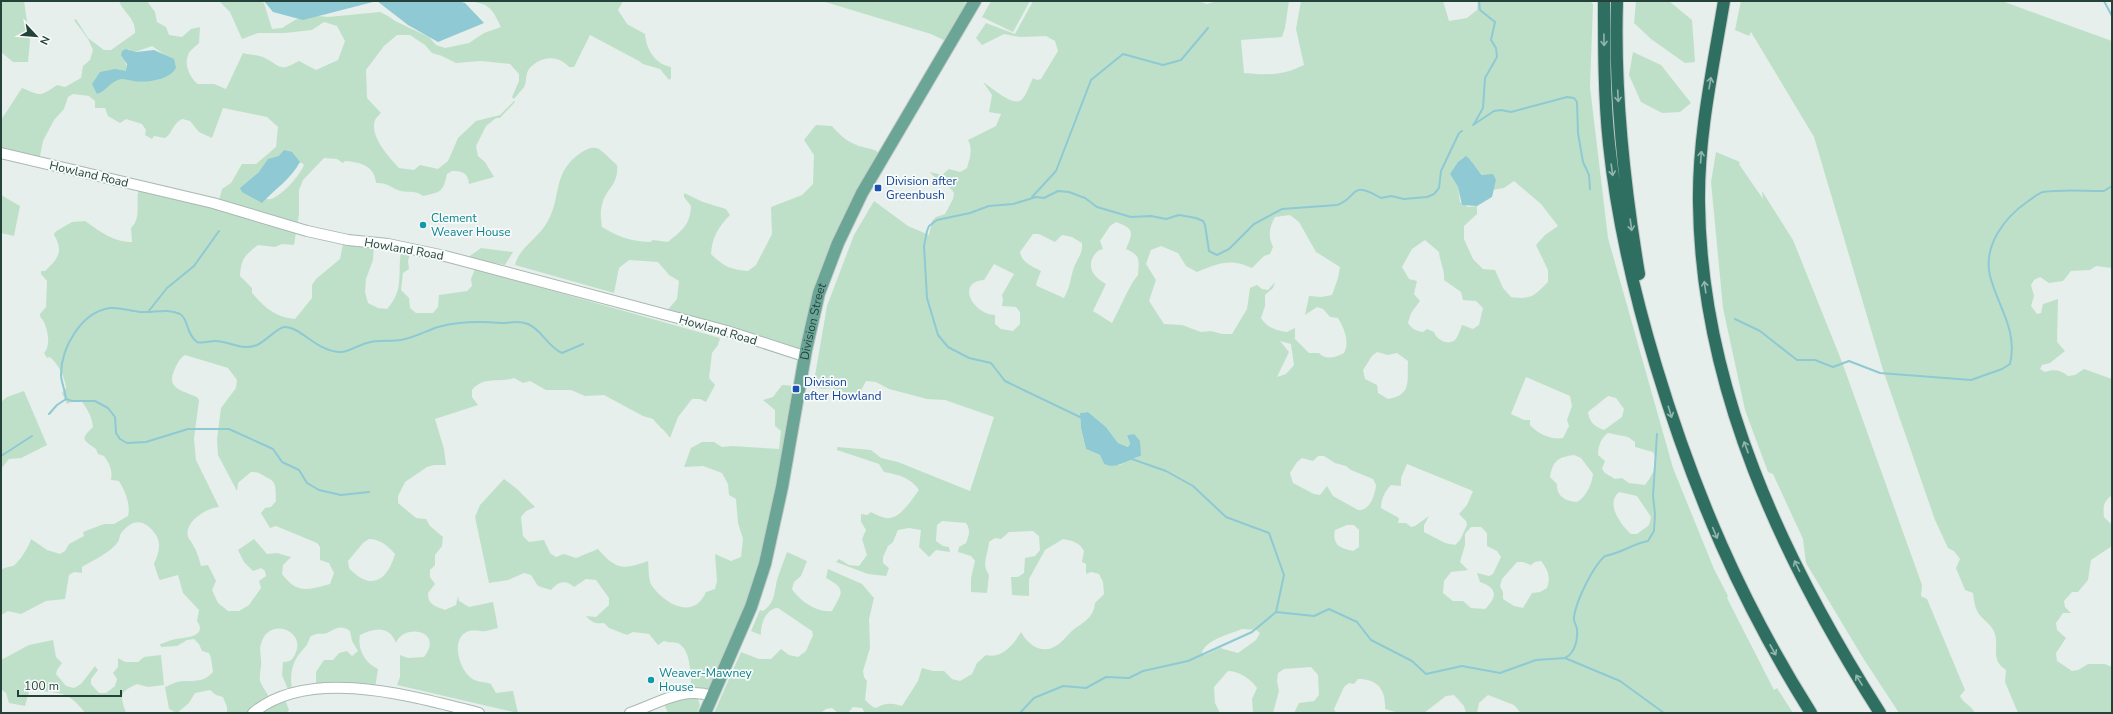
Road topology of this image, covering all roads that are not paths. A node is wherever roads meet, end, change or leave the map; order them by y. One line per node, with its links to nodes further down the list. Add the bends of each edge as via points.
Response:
1 (975, 1): 6 (main road, Division Street, via 862,193 841,236 819,293)
2 (1604, 1): 7 (highway, one-way to 7, via 1609,144 1616,197 1631,275)
3 (1617, 1): 7 (highway, one-way to 7, via 1618,94 1624,175 1639,275)
4 (1724, 1): 14 (highway, one-way to 4, via 1826,623 1774,518 1736,420 1716,349 1703,270 1700,178 1704,121)
5 (1, 153): 6 (street, Howland Road, via 213,203 314,233 409,248 466,261 727,332)
6 (804, 356): 8 (main road, Division Street, via 795,421 770,544 751,607)
7 (1659, 374): 13 (highway, one-way to 13, via 1683,452 1720,544 1761,628)
8 (712, 696): 11 (street, via 694,692 660,701); 12 (main road, Division Street)
9 (253, 713): 10 (street, via 282,697 340,688 398,693)
10 (479, 713)
11 (630, 713)
12 (704, 713)
13 (1811, 713)
14 (1880, 713)

